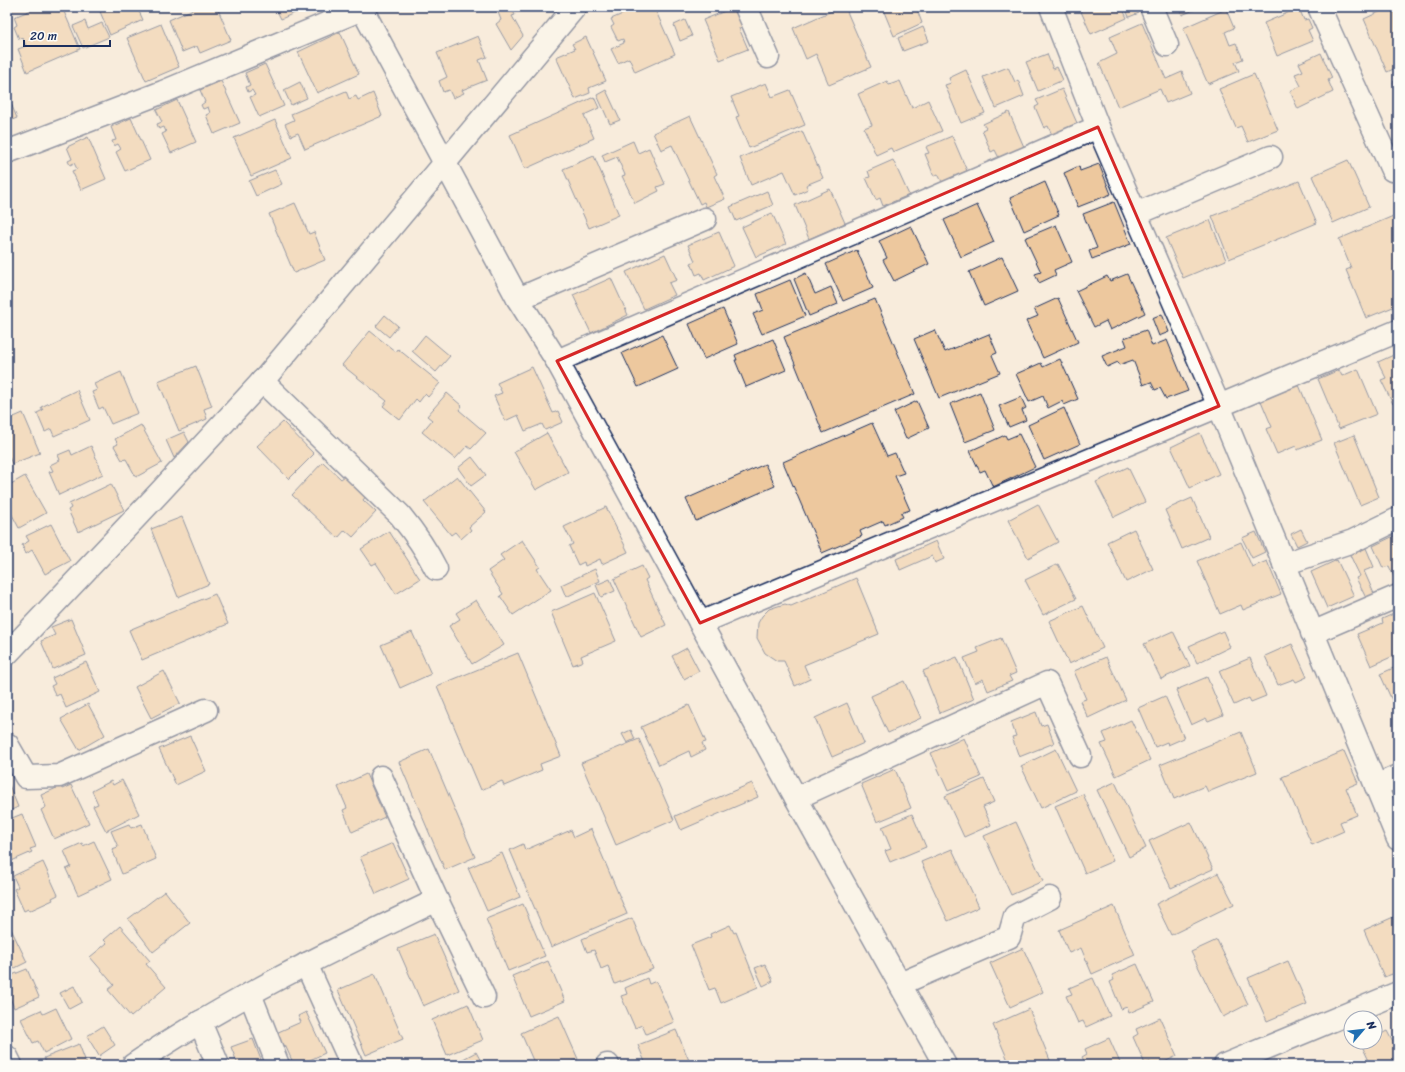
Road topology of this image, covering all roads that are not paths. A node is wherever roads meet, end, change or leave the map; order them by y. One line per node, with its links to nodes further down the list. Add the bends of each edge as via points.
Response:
1 (575, 7): 12 (street)
2 (746, 7): 8 (street)
3 (1051, 7): 9 (street)
4 (1151, 7): 7 (street)
5 (1319, 7): 13 (street)
6 (361, 8): 10 (street, via 163,92); 12 (street)
7 (1167, 45)
8 (768, 57)
9 (1098, 127): 14 (street); 18 (street)
10 (7, 152)
11 (1271, 157): 14 (street)
12 (445, 164): 16 (street); 19 (street)
13 (1392, 170)
14 (1136, 214): 20 (street)
15 (705, 220): 16 (street)
16 (518, 300): 18 (street)
17 (1398, 331): 20 (street)
18 (557, 361): 25 (street)
19 (262, 381): 23 (street, via 400,515); 27 (street)
20 (1219, 406): 22 (street); 25 (street)
21 (1398, 520): 22 (street, via 1353,540)
22 (1284, 564): 26 (street)
23 (436, 569)
24 (1398, 596): 26 (street)
25 (700, 623): 34 (street)
26 (1312, 633): 33 (street)
27 (7, 654)
28 (206, 710): 29 (street, via 59,776 26,777)
29 (7, 744)
30 (1080, 756): 34 (street, via 1047,684)
31 (1398, 776): 33 (street)
32 (381, 777): 37 (street)
33 (1376, 786): 35 (street)
34 (796, 798): 39 (street)
35 (1398, 839)
36 (1050, 898): 39 (street, via 1015,916 1009,937)
37 (437, 900): 38 (street); 42 (street)
38 (306, 964): 41 (street); 50 (street)
39 (900, 984): 51 (street)
40 (1398, 993): 52 (street)
41 (250, 994): 43 (street); 49 (street)
42 (484, 997)
43 (200, 1022): 45 (street); 48 (street)
44 (7, 1057): 46 (street)
45 (154, 1059): 47 (street)
46 (11, 1065)
47 (133, 1065)
48 (218, 1065)
49 (278, 1065)
50 (352, 1065)
51 (945, 1065)
52 (1225, 1065)

